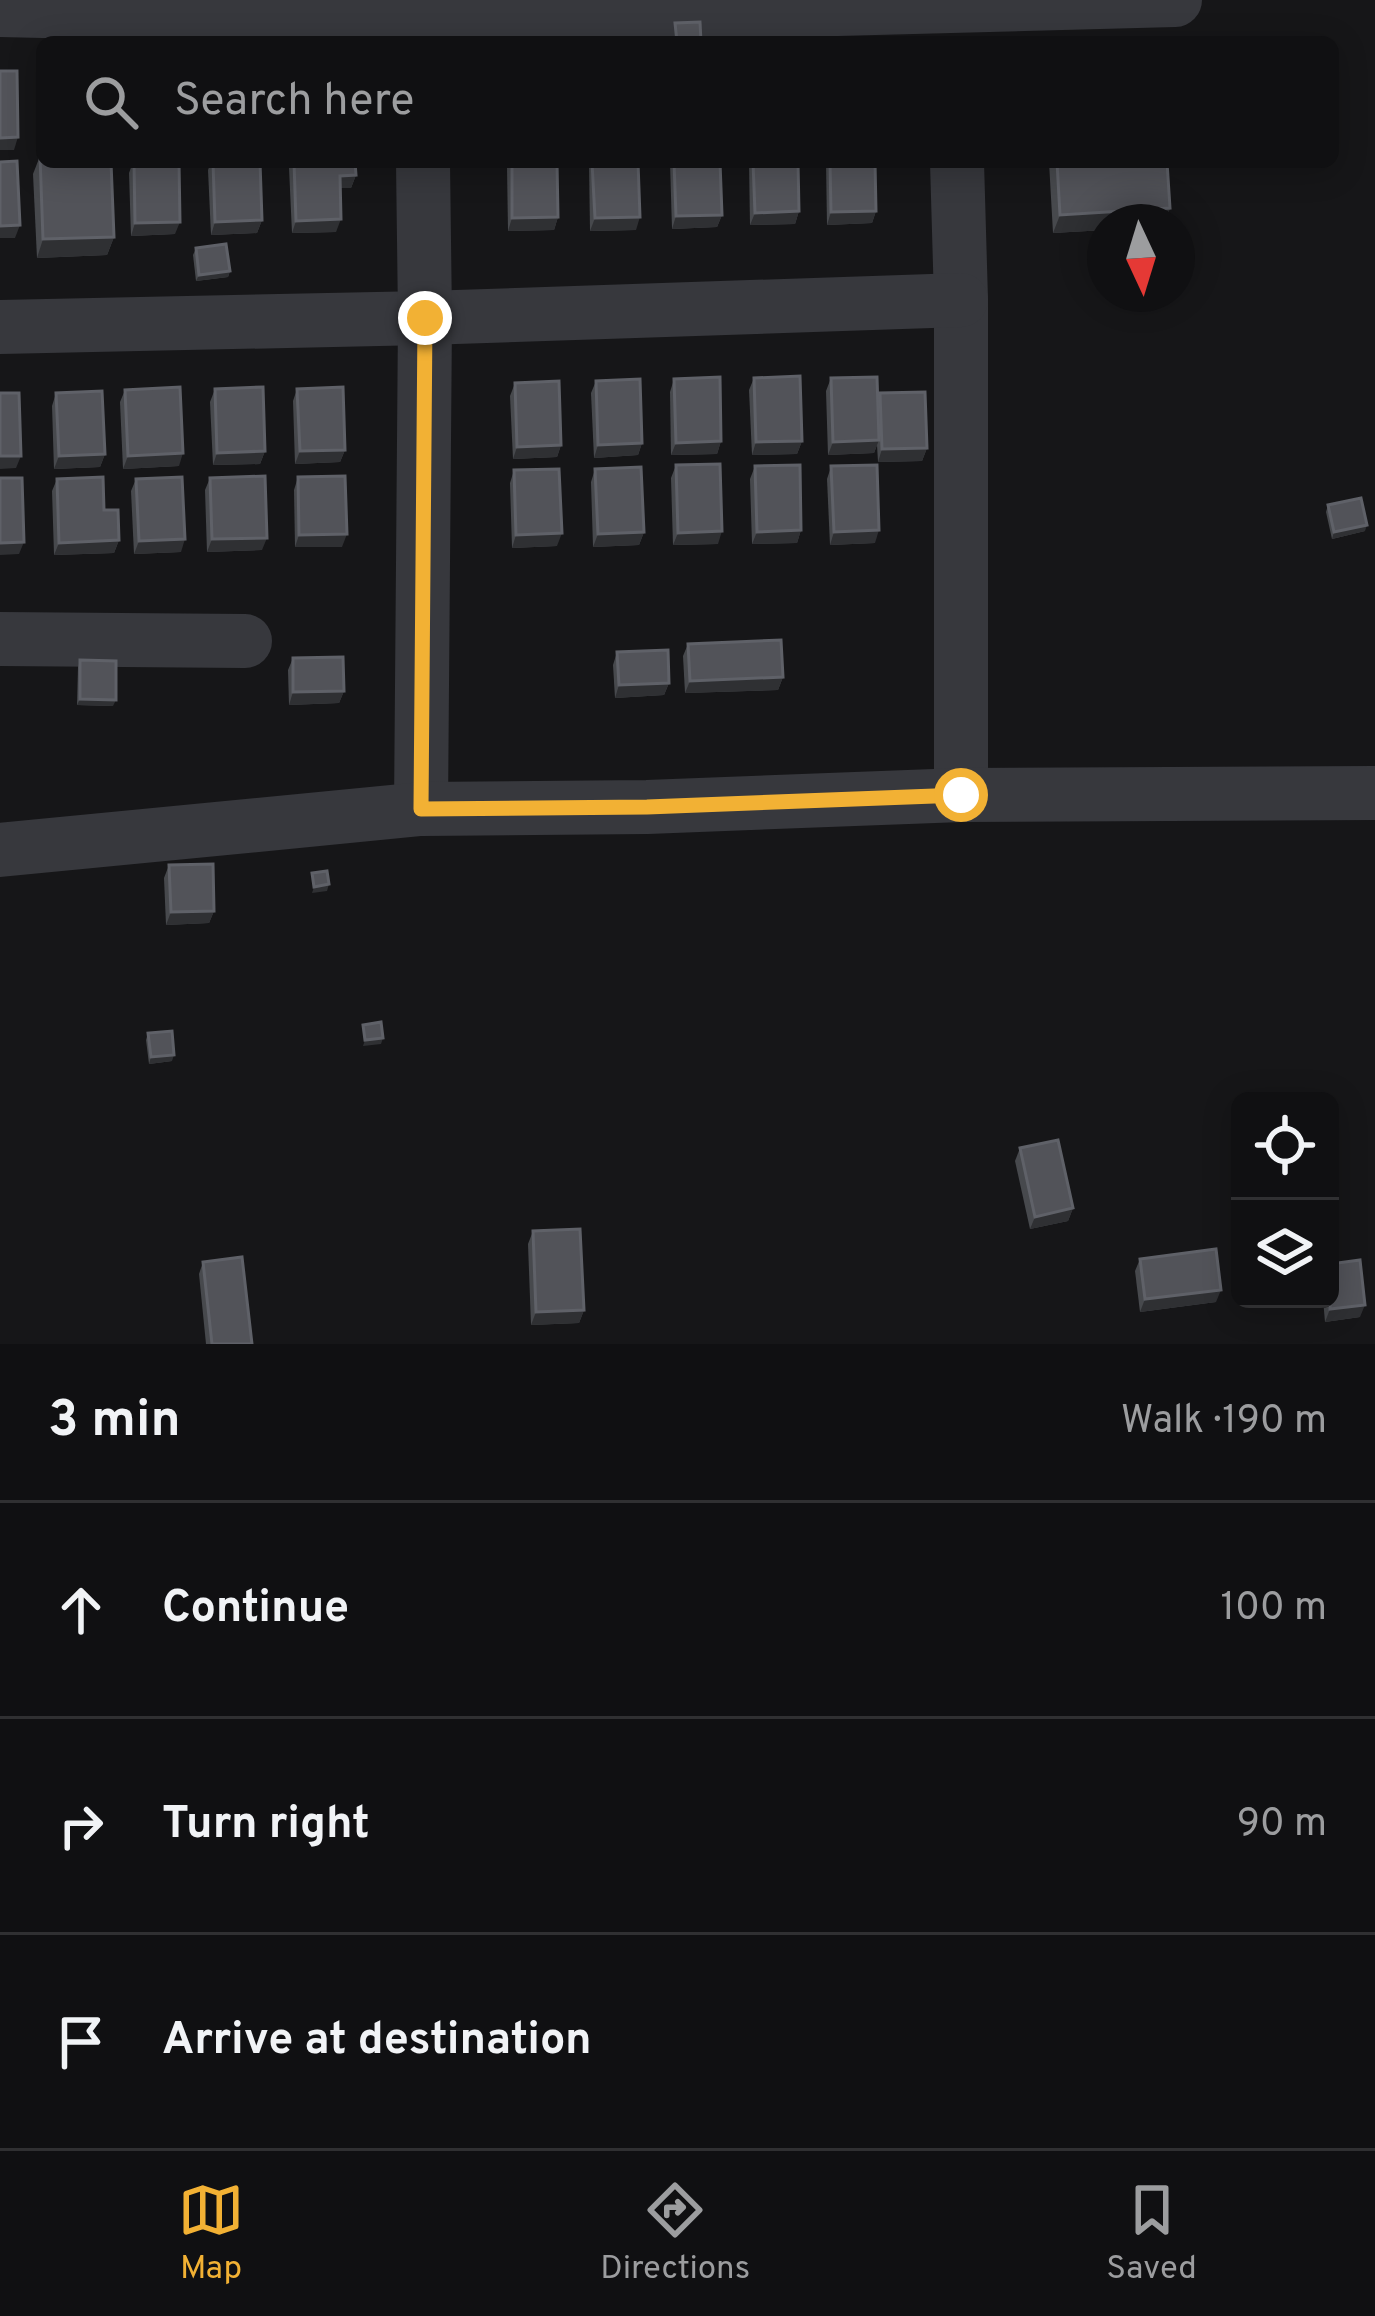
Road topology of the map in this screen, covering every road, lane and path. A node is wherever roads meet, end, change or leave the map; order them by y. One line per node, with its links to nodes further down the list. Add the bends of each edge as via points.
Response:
1 (1175, 0): 3 (street)
2 (0, 10): 4 (street)
3 (953, 16): 4 (street)
4 (421, 21)
5 (423, 168): 8 (street)
6 (957, 168): 7 (street)
7 (961, 299): 8 (street); 13 (street)
8 (425, 318): 9 (street); 14 (street)
9 (0, 327)
10 (0, 639): 11 (street)
11 (245, 641)
12 (1375, 793): 13 (street)
13 (961, 795): 14 (street)
14 (421, 809): 15 (street)
15 (0, 850)

